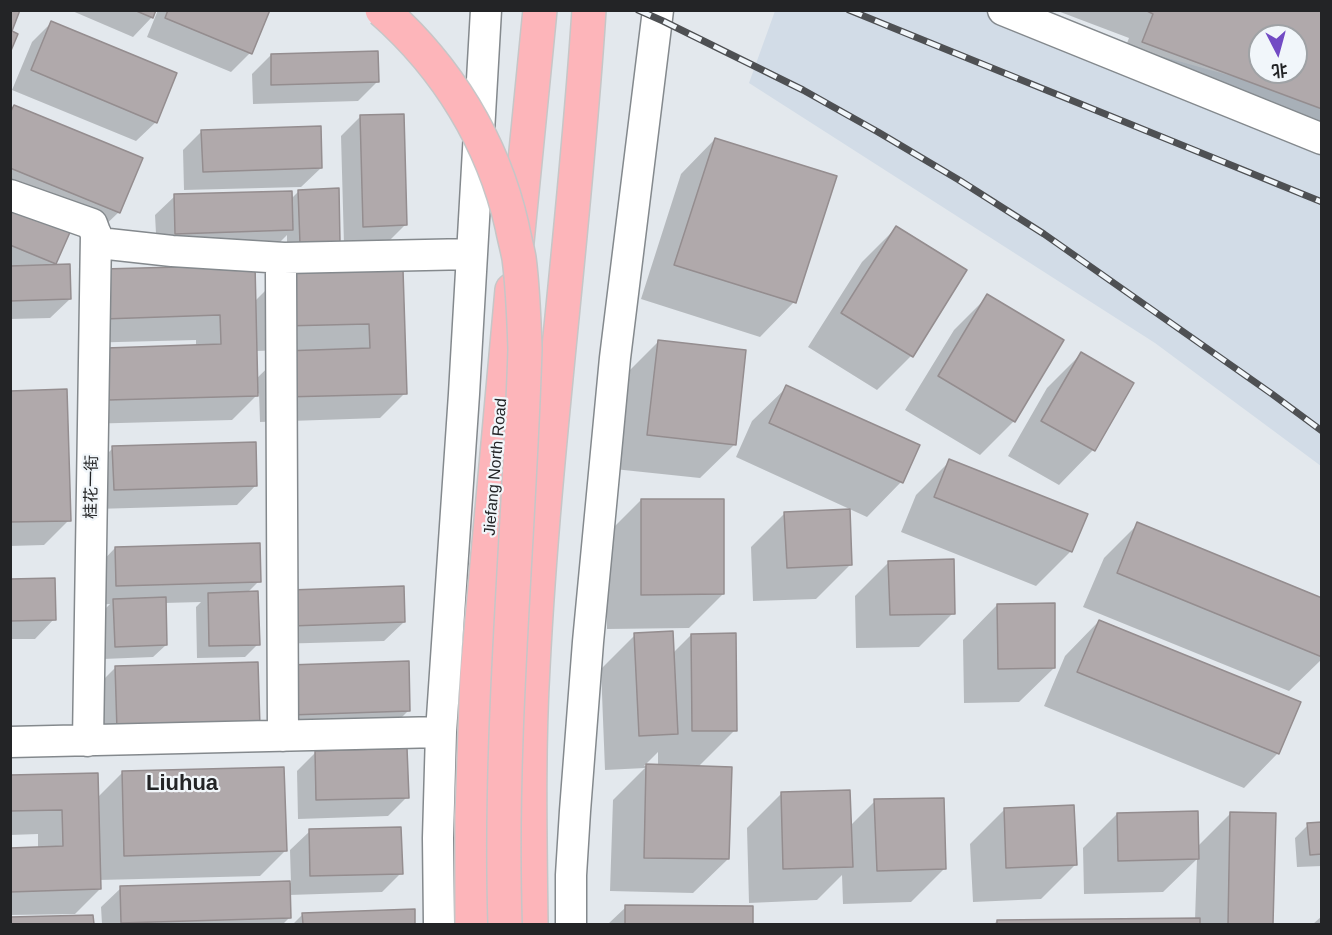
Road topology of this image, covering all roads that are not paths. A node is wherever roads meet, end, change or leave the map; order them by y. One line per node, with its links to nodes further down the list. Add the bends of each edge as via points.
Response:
1 (382, 10): 18 (highway, bridge, via 422,48 474,125 500,182 519,256 525,349 504,775)
2 (486, 10): 10 (street)
3 (540, 10): 17 (highway, Jiefang North Road, via 477,675)
4 (589, 10): 19 (highway, via 534,635)
5 (658, 10): 20 (street, via 615,358 590,618 571,875)
6 (1004, 10): 7 (street)
7 (1322, 139)
8 (10, 195): 9 (street, via 92,224)
9 (96, 234): 10 (street, via 99,243 172,252 284,258); 14 (street, 桂花一街)
10 (472, 254): 12 (street)
11 (281, 273): 13 (street)
12 (441, 732): 13 (street); 16 (street)
13 (283, 736): 14 (street)
14 (88, 741): 15 (street)
15 (10, 742)
16 (439, 924)
17 (472, 924)
18 (505, 924)
19 (531, 924)
20 (571, 924)

